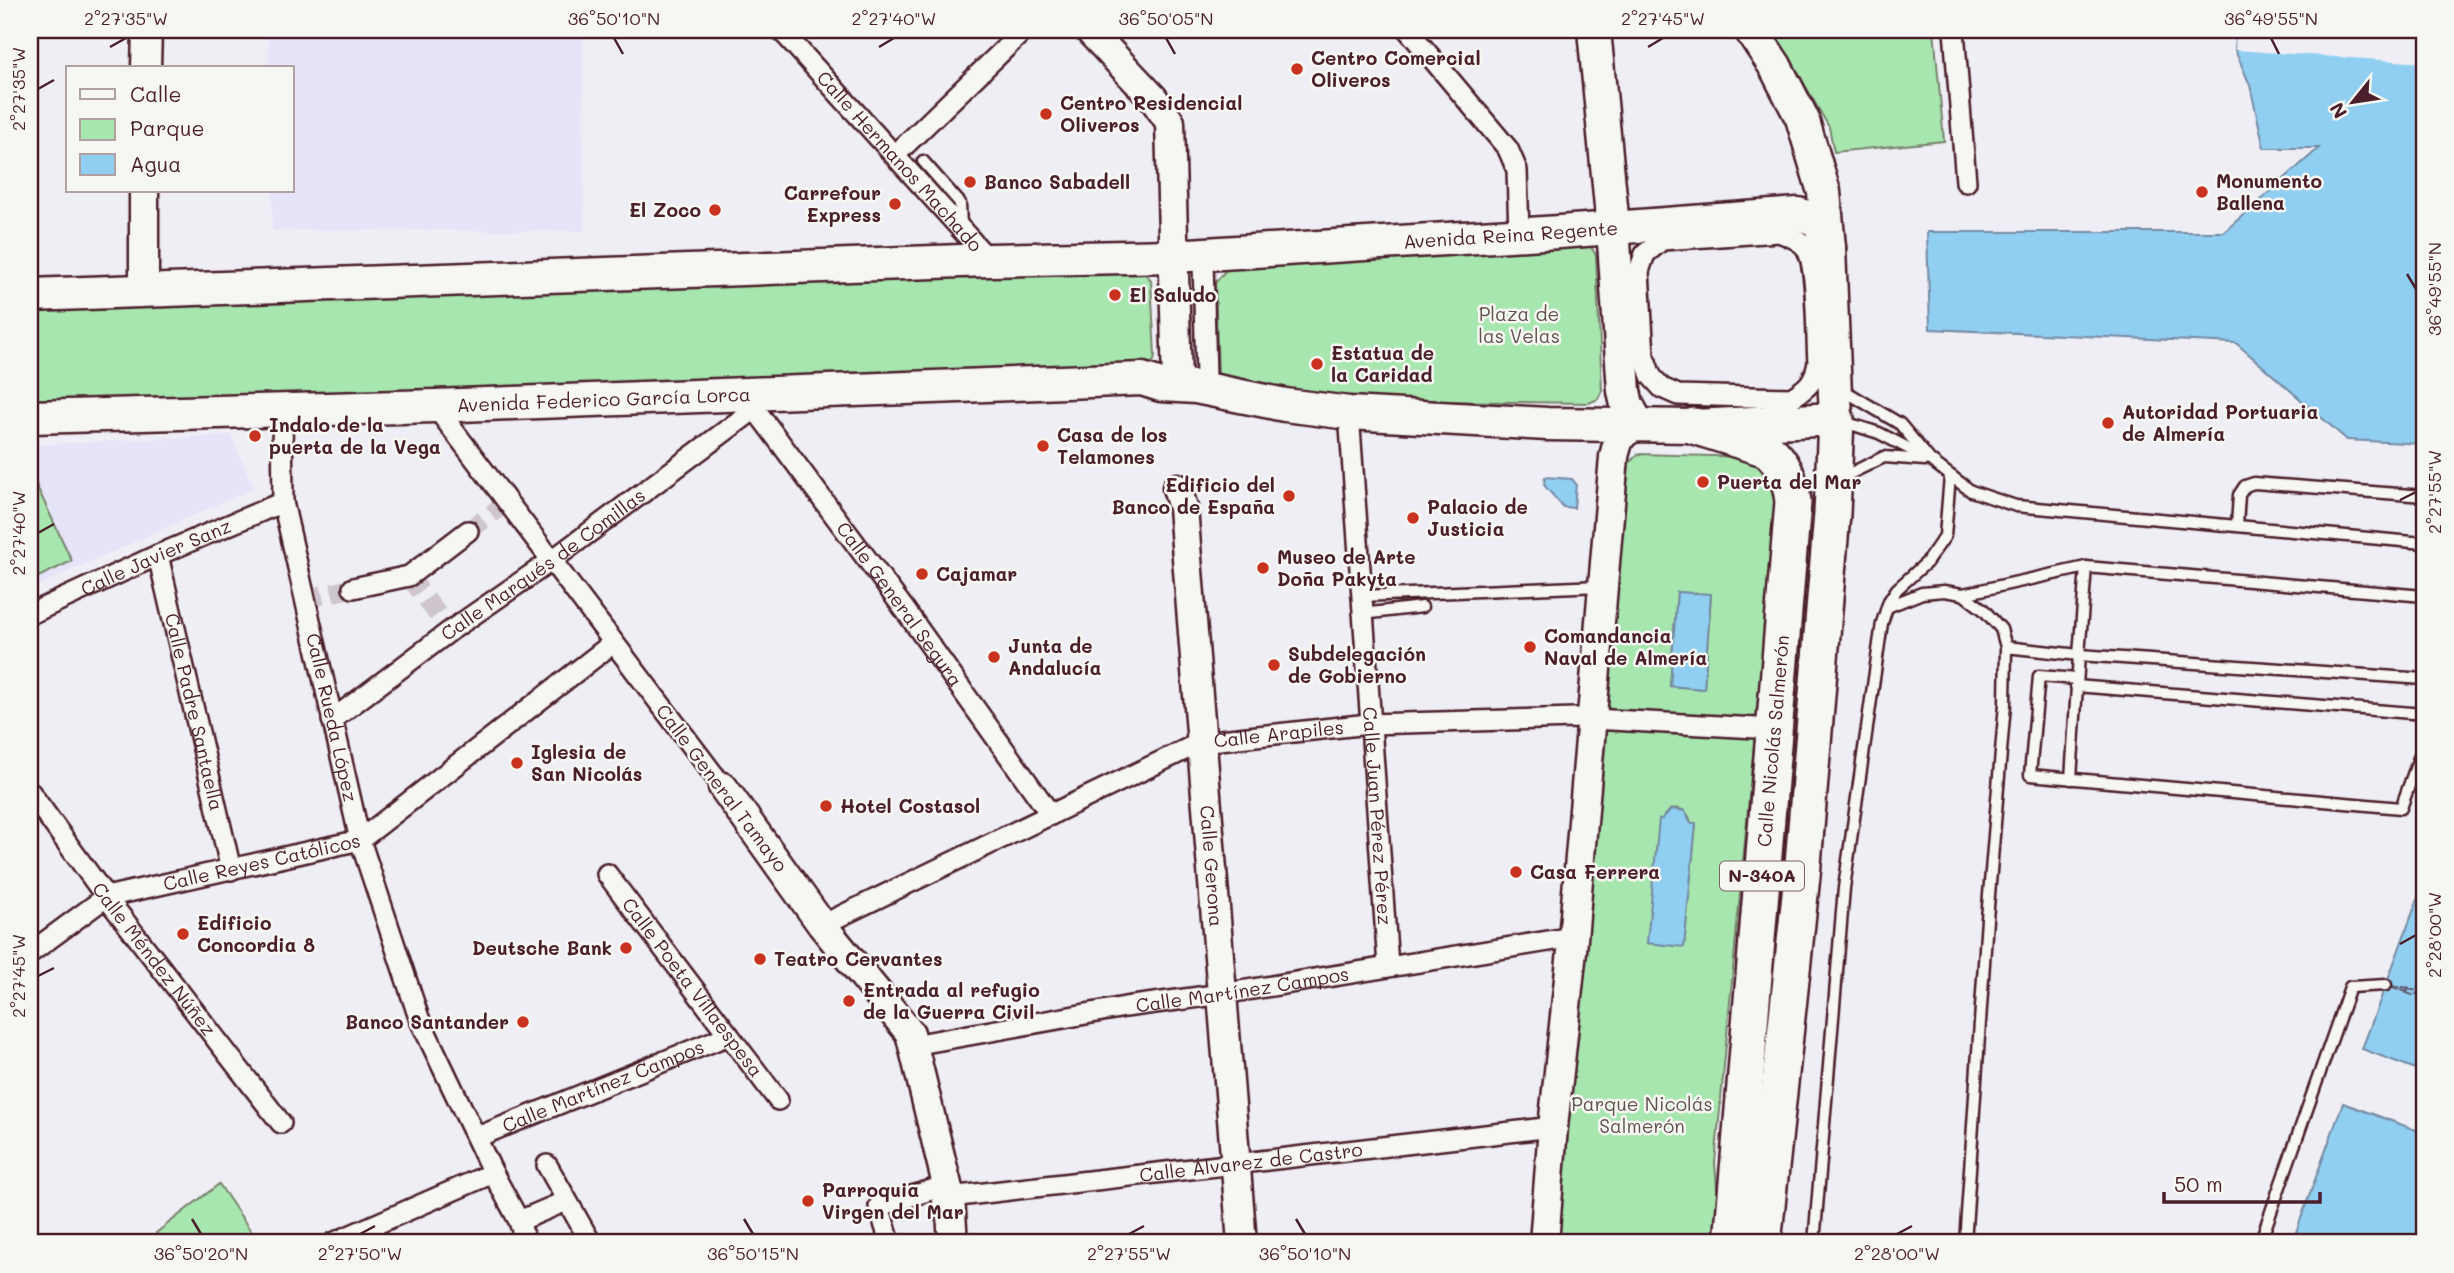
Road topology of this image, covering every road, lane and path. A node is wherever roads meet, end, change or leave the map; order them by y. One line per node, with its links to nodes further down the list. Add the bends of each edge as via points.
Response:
1 (147, 30): 9 (street)
2 (781, 30): 10 (street, Calle Hermanos Machado)
3 (1024, 30): 10 (street)
4 (1089, 30): 19 (street, via 1170,122)
5 (1408, 30): 16 (street, via 1508,149 1517,170)
6 (1594, 30): 14 (main road)
7 (1751, 30): 17 (main road, via 1788,89 1808,134 1824,192)
8 (1954, 30): 12 (street)
9 (146, 66)
10 (895, 155): 15 (street, Calle Hermanos Machado)
11 (923, 161): 15 (lane, via 960,203)
12 (1966, 182)
13 (144, 192): 21 (street)
14 (1613, 226): 16 (main road, Avenida Reina Regente); 17 (main road, Avenida Reina Regente, via 1798,214 1818,220); 33 (main road, via 1625,391)
15 (961, 227): 20 (street, Calle Hermanos Machado)
16 (1519, 234): 18 (main road, Avenida Reina Regente)
17 (1829, 248): 23 (main road)
18 (1206, 255): 19 (main road, Avenida Reina Regente); 25 (street)
19 (1173, 256): 20 (main road); 24 (street)
20 (989, 260): 21 (main road)
21 (144, 291): 22 (main road)
22 (30, 295)
23 (1836, 384): 32 (main road); 35 (lane, via 1900,424)
24 (1177, 386): 25 (main road); 27 (main road, Avenida Federico García Lorca, via 1142,379)
25 (1208, 390): 30 (main road)
26 (1678, 395): 26 (street, via 1791,398 1815,377 1812,265 1806,248 1795,238 1779,232 1662,240 1645,254 1639,271 1644,356 1651,376)
27 (756, 401): 28 (main road, Avenida Federico García Lorca); 45 (street, Calle Marqués de Comillas); 70 (street, Calle General Segura)
28 (435, 406): 29 (main road, Avenida Federico García Lorca); 45 (street, Calle General Tamayo)
29 (282, 410): 31 (main road, Avenida Federico García Lorca); 40 (street, Calle Rueda López)
30 (1349, 413): 33 (main road); 51 (street, Calle Juan Pérez Pérez)
31 (30, 417)
32 (1836, 419): 34 (main road); 35 (lane, via 1879,433); 37 (highway, Calle Nicolás Salmerón / N-340A)
33 (1638, 425): 34 (main road); 47 (street, via 1618,439 1614,457)
34 (1694, 426): 64 (highway, Calle Nicolás Salmerón / N-340A, via 1767,449 1781,464 1791,488)
35 (1930, 460): 36 (lane); 37 (lane, via 1884,457)
36 (1950, 477): 41 (lane, via 1971,491 2016,506); 53 (lane, via 1945,536 1927,563 1897,589)
37 (1835, 482): 102 (highway, Calle Nicolás Salmerón / N-340A, via 1802,876)
38 (1177, 488): 65 (street, Calle Gerona)
39 (2424, 496): 41 (lane, via 2254,484 2245,486 2239,495)
40 (283, 502): 44 (street, Calle Javier Sanz); 62 (street, Calle Rueda López)
41 (2237, 525): 43 (lane)
42 (468, 531): 48 (street, via 409,576)
43 (2424, 543)
44 (158, 555): 54 (street, Calle Javier Sanz); 72 (street, Calle Padre Santaella)
45 (551, 561): 55 (street, Calle General Tamayo); 62 (street, Calle Marqués de Comillas)
46 (2086, 567): 49 (lane); 50 (lane); 57 (lane)
47 (1604, 586): 51 (lane); 61 (street)
48 (353, 588)
49 (1963, 594): 53 (lane, via 1922,593); 56 (lane, via 2000,629)
50 (2424, 596)
51 (1361, 605): 52 (lane); 63 (street, Calle Juan Pérez Pérez)
52 (1422, 607)
53 (1887, 607): 103 (lane, via 1844,888)
54 (30, 614)
55 (613, 643): 68 (street, Calle General Tamayo); 71 (street, Calle Reyes Católicos)
56 (2006, 647): 57 (lane); 104 (lane)
57 (2079, 655): 58 (lane); 59 (lane)
58 (2424, 679)
59 (2077, 682): 60 (lane); 67 (lane); 67 (lane, via 2039,676 2030,775)
60 (2424, 714)
61 (1592, 717): 63 (street, Calle Arapiles); 64 (street, Calle Arapiles); 76 (street)
62 (332, 720): 71 (street, Calle Rueda López)
63 (1369, 724): 65 (street, Calle Arapiles); 78 (street, Calle Juan Pérez Pérez)
64 (1775, 729): 101 (highway, Calle Nicolás Salmerón / N-340A)
65 (1201, 742): 70 (street, Calle Arapiles); 80 (street, Calle Gerona)
66 (2424, 744): 67 (lane, via 2401,808)
67 (2071, 779)
68 (723, 787): 75 (street, Calle General Tamayo)
69 (30, 792): 74 (street, Calle Méndez Núñez)
70 (1051, 815): 75 (street, Calle Arapiles)
71 (360, 840): 72 (street, Calle Reyes Católicos); 86 (street, Calle Rueda López, via 419,1018)
72 (231, 870): 74 (street, Calle Reyes Católicos)
73 (607, 874): 81 (street, Calle Poeta Villaespesa)
74 (106, 897): 77 (street, Calle Reyes Católicos); 84 (street, Calle Méndez Núñez)
75 (822, 925): 82 (street, Calle General Tamayo, via 910,1033)
76 (1573, 937): 78 (street, Calle Martínez Campos); 85 (street)
77 (30, 953)
78 (1388, 967): 80 (street, Calle Martínez Campos)
79 (2386, 985): 105 (lane, via 2350,987)
80 (1222, 994): 82 (street, Calle Martínez Campos); 87 (street, Calle Gerona)
81 (729, 1035): 83 (street, Calle Poeta Villaespesa); 86 (street, Calle Martínez Campos)
82 (913, 1045): 90 (street, Calle General Tamayo)
83 (778, 1100)
84 (281, 1123)
85 (1553, 1127): 87 (street, Calle Álvarez de Castro); 100 (street)
86 (477, 1136): 89 (street, Calle Rueda López)
87 (1234, 1163): 90 (street, Calle Álvarez de Castro); 99 (street, Calle Gerona)
88 (547, 1165): 91 (street)
89 (493, 1173): 92 (street, Calle Rueda López); 93 (street)
90 (950, 1197): 98 (street, Calle General Tamayo)
91 (566, 1201): 92 (street); 95 (street)
92 (519, 1221): 94 (street, Calle Rueda López)
93 (333, 1243)
94 (526, 1243)
95 (592, 1243)
96 (890, 1243): 97 (street, via 880,1206 941,1187)
97 (946, 1243)
98 (953, 1243)
99 (1242, 1243)
100 (1544, 1243)
101 (1732, 1243)
102 (1763, 1243)
103 (1814, 1243)
104 (1965, 1243)
105 (2260, 1243)

